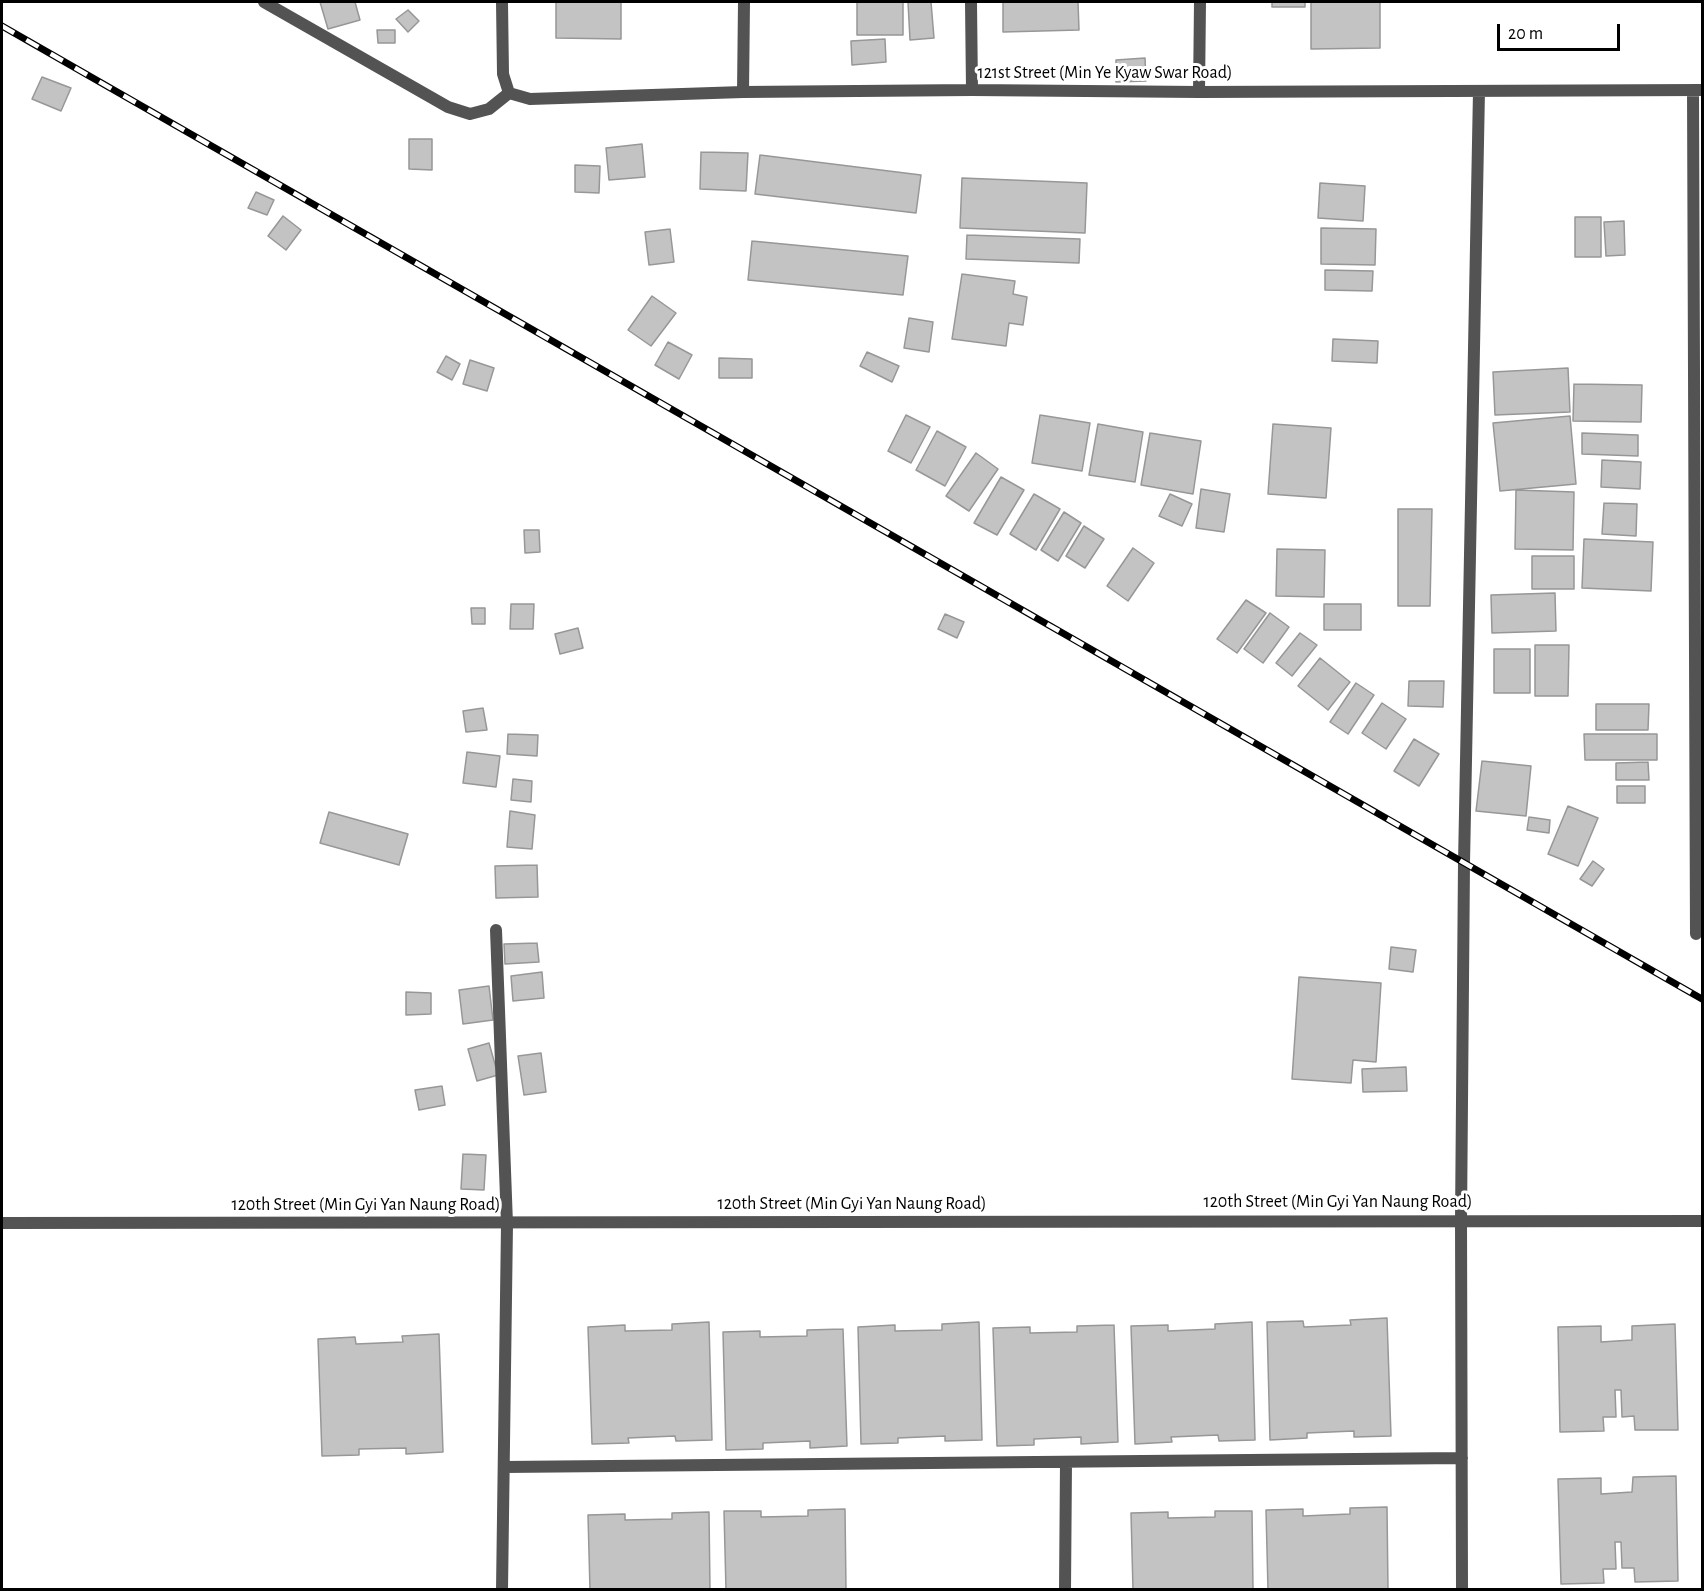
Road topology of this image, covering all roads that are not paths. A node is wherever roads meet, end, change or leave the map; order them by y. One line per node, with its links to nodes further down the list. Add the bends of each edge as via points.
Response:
1 (264, 2): 11 (street, via 448,107 470,114 489,109)
2 (502, 2): 11 (street, via 503,74)
3 (744, 2): 9 (street)
4 (971, 2): 6 (street)
5 (1200, 2): 10 (street)
6 (972, 90): 9 (street, 121st Street (Min Ye Kyaw Swar Road)); 10 (street, 121st Street (Min Ye Kyaw Swar Road))
7 (1698, 90): 8 (street, 121st Street (Min Ye Kyaw Swar Road)); 13 (street)
8 (1479, 91): 10 (street, 121st Street (Min Ye Kyaw Swar Road)); 14 (street)
9 (743, 92): 11 (street, 121st Street (Min Ye Kyaw Swar Road), via 530,99)
10 (1199, 92)
11 (509, 93)
12 (496, 930): 17 (street)
13 (1696, 934)
14 (1461, 1220): 15 (street, 120th Street (Min Gyi Yan Naung Road)); 17 (street, 120th Street (Min Gyi Yan Naung Road)); 18 (street)
15 (1702, 1221)
16 (2, 1223): 17 (street, 120th Street (Min Gyi Yan Naung Road))
17 (507, 1224): 20 (street)
18 (1462, 1458): 19 (street); 23 (street)
19 (1066, 1462): 20 (street); 22 (street)
20 (504, 1467): 21 (street)
21 (502, 1590)
22 (1065, 1590)
23 (1462, 1590)

